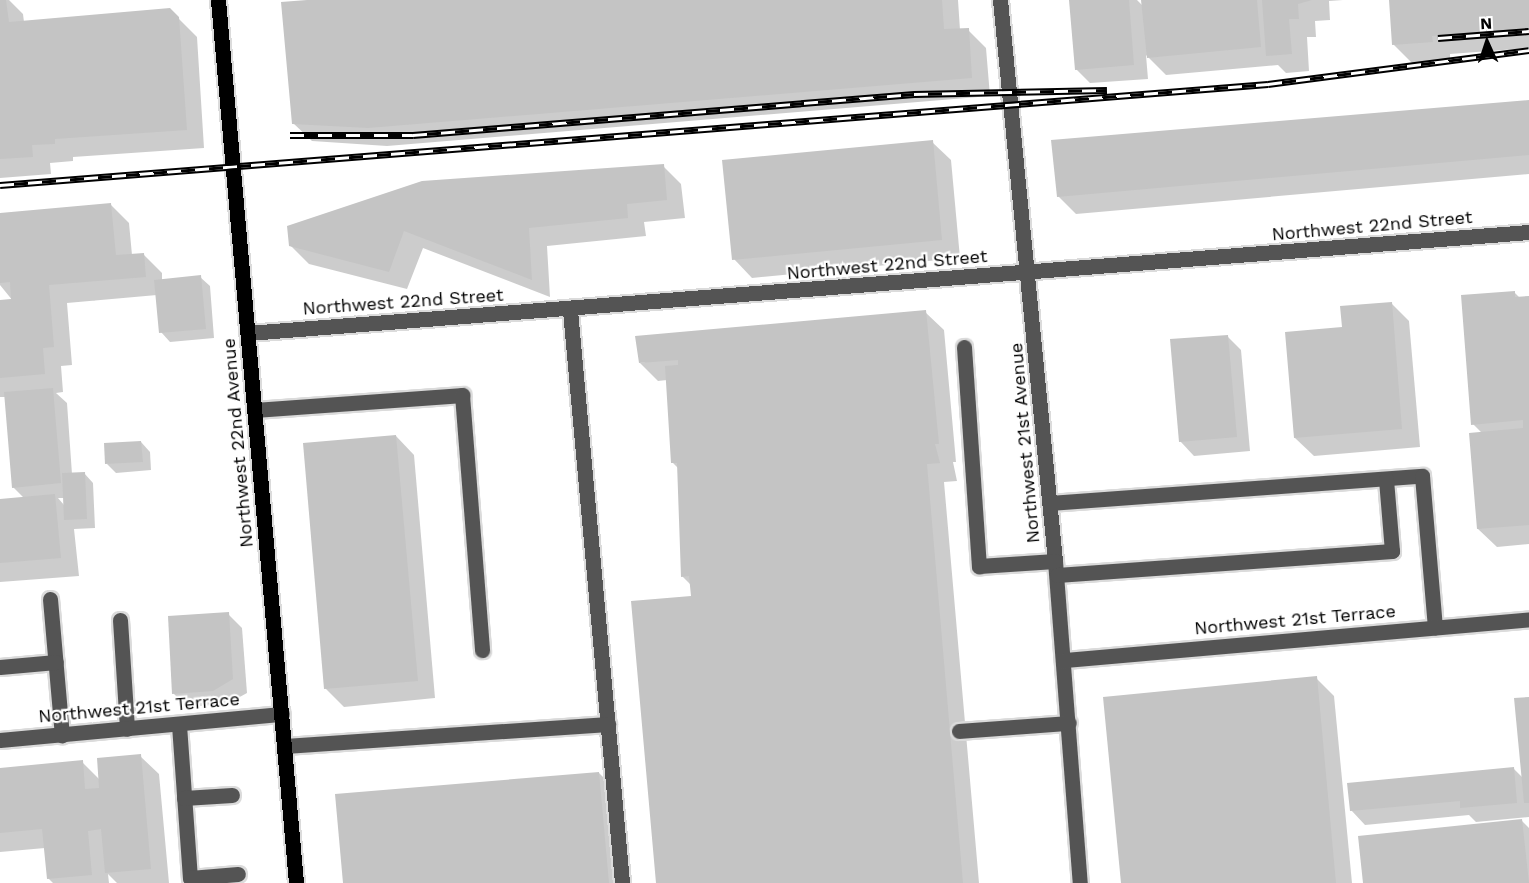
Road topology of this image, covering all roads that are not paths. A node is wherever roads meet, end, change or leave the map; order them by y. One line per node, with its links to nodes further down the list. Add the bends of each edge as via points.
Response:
1 (218, 0): 6 (main road, Northwest 22nd Avenue)
2 (1000, 0): 4 (street, Northwest 21st Avenue)
3 (1529, 232): 4 (street, Northwest 22nd Street)
4 (1029, 273): 5 (street, Northwest 22nd Street); 10 (street, Northwest 21st Avenue)
5 (570, 310): 6 (street, Northwest 22nd Street); 22 (street)
6 (248, 333): 8 (main road, Northwest 22nd Avenue)
7 (964, 347): 11 (street, via 979,566)
8 (255, 410): 16 (street, via 462,395); 20 (main road, Northwest 22nd Avenue)
9 (1386, 479): 10 (street); 11 (street, via 1392,551); 15 (street, via 1422,476)
10 (1050, 503): 11 (street, Northwest 21st Avenue)
11 (1056, 568): 17 (street, Northwest 21st Avenue)
12 (50, 599): 18 (street)
13 (1529, 619): 15 (street, Northwest 21st Terrace)
14 (120, 620): 24 (street)
15 (1435, 627): 17 (street, Northwest 21st Terrace)
16 (482, 650)
17 (1064, 660): 21 (street, Northwest 21st Avenue)
18 (56, 662): 19 (street); 26 (street)
19 (0, 667)
20 (282, 714): 23 (street, Northwest 21st Terrace); 28 (main road, Northwest 22nd Avenue)
21 (1069, 723): 25 (street); 34 (street, Northwest 21st Avenue)
22 (609, 724): 28 (street); 33 (street)
23 (179, 725): 24 (street, Northwest 21st Terrace); 30 (street)
24 (128, 729): 26 (street, Northwest 21st Terrace)
25 (959, 731)
26 (62, 735): 27 (street, Northwest 21st Terrace)
27 (0, 740)
28 (285, 746): 32 (main road, Northwest 22nd Avenue)
29 (232, 795): 30 (street)
30 (184, 798): 31 (street, via 190,878)
31 (238, 874)
32 (296, 883)
33 (622, 883)
34 (1080, 883)

